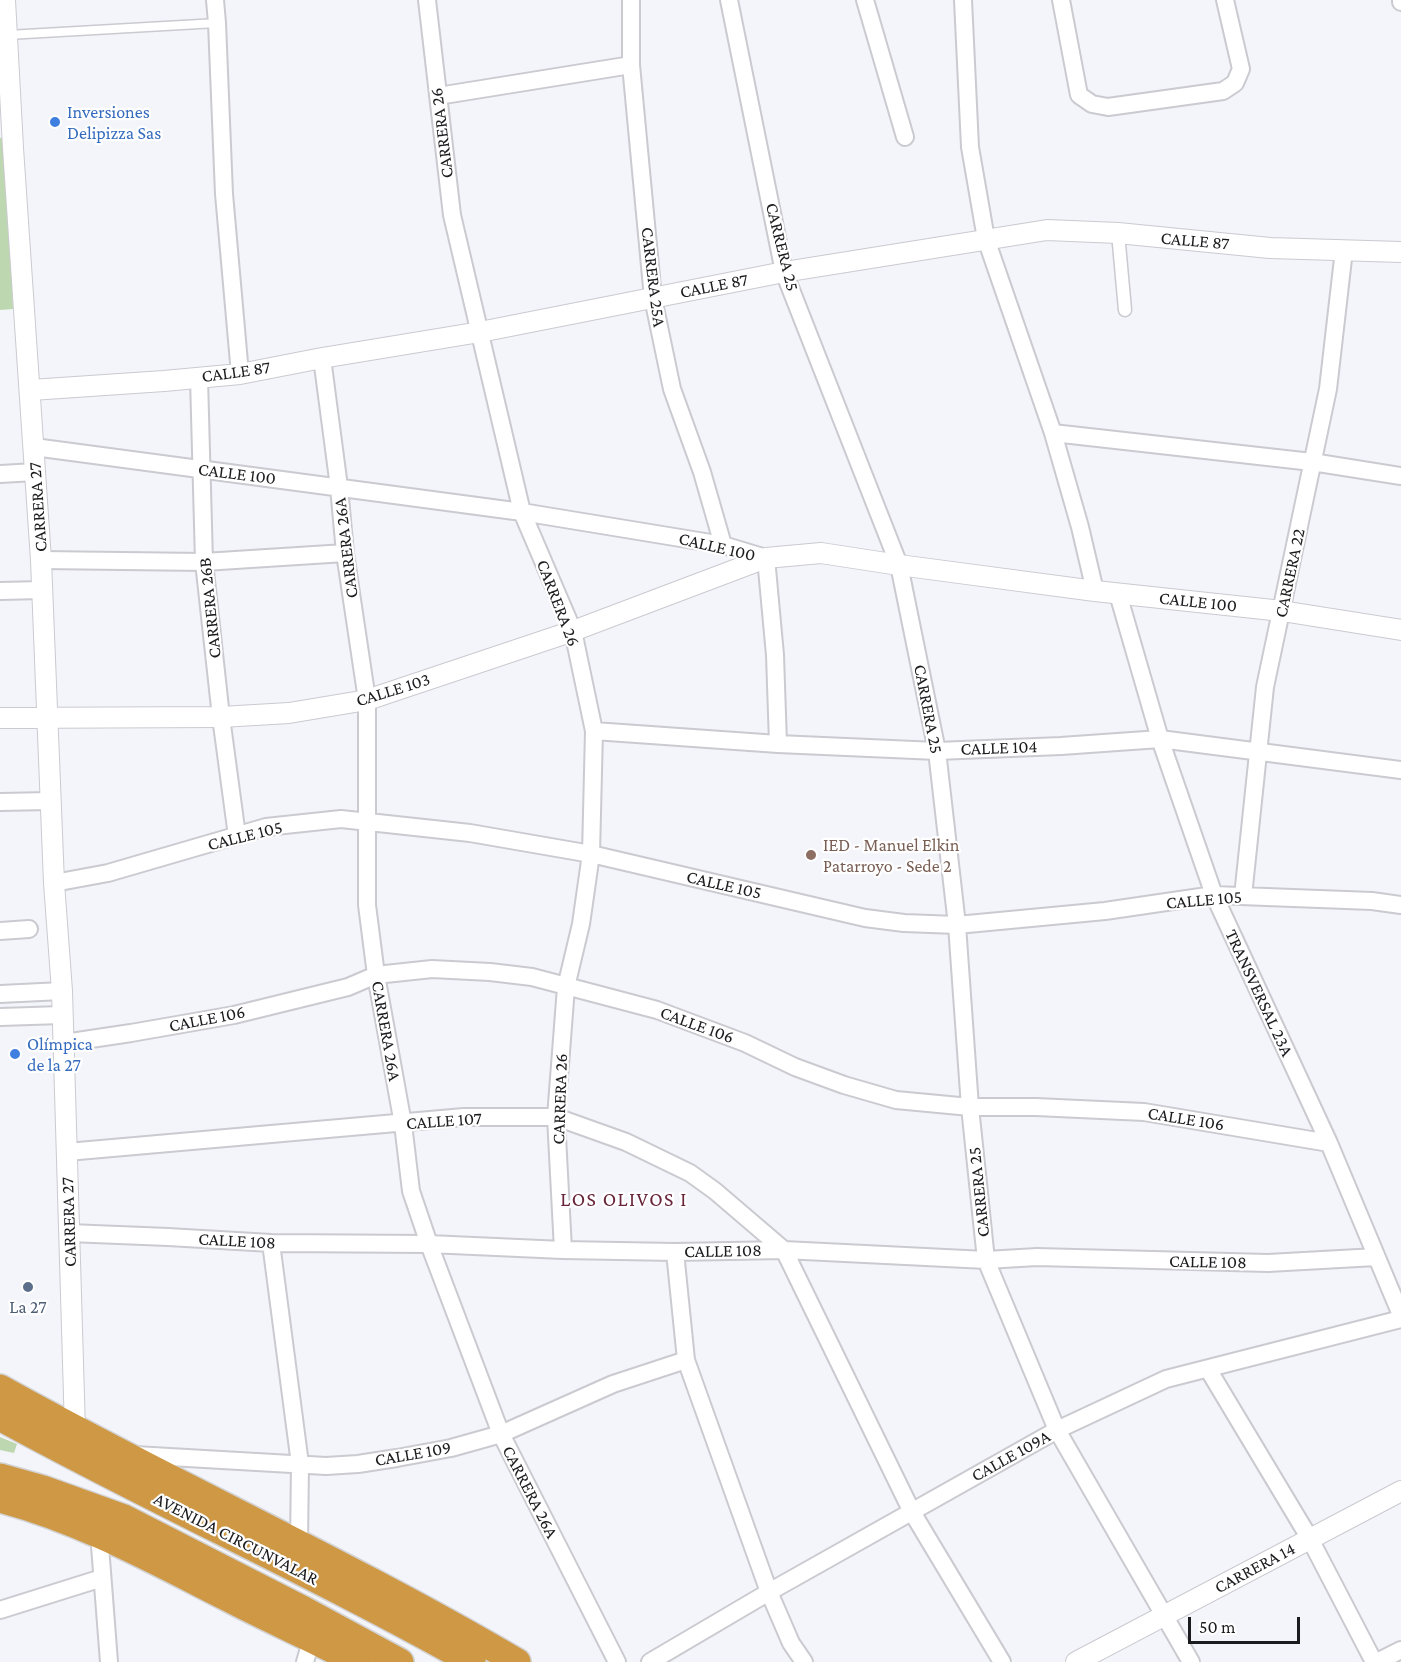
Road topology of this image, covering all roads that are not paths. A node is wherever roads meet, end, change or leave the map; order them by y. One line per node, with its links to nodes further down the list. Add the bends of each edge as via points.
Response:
1 (5, 0): 11 (street, CARRERA 27)
2 (215, 0): 10 (street)
3 (427, 0): 13 (street, CARRERA 26)
4 (631, 0): 12 (street, CARRERA 25A)
5 (729, 0): 20 (street, CARRERA 25)
6 (865, 0): 15 (street)
7 (963, 0): 17 (street, via 970,147)
8 (1061, 0): 9 (street, via 1079,95 1092,104 1108,107 1223,91 1235,83 1240,69)
9 (1225, 0)
10 (218, 23): 11 (lane); 25 (street, via 224,194)
11 (8, 35): 14 (street, CARRERA 27)
12 (631, 65): 13 (street); 21 (street, CARRERA 25A)
13 (438, 96): 23 (street, CARRERA 26, via 452,215)
14 (6, 131): 27 (street, CARRERA 27)
15 (905, 137)
16 (1118, 234): 17 (street, CALLE 87, via 1047,230); 18 (street, CALLE 87, via 1270,248); 22 (street)
17 (986, 239): 20 (street, CALLE 87); 28 (street)
18 (1344, 250): 19 (street, CALLE 87); 30 (street, CARRERA 22, via 1328,389)
19 (1401, 252)
20 (784, 272): 21 (street, CALLE 87); 42 (street, CARRERA 25)
21 (653, 298): 23 (street, CALLE 87); 37 (street, CARRERA 25A, via 672,388)
22 (1125, 310)
23 (480, 332): 24 (street, CALLE 87); 36 (street, CARRERA 26)
24 (322, 358): 25 (street, CALLE 87); 35 (street, CARRERA 26A)
25 (240, 374): 26 (street, CALLE 87)
26 (199, 378): 27 (street, CALLE 87); 31 (street, CARRERA 26B)
27 (31, 390): 29 (street, CARRERA 27)
28 (1053, 433): 30 (street); 45 (street)
29 (34, 447): 31 (street, CALLE 100); 32 (street, CARRERA 27)
30 (1312, 462): 34 (street); 47 (street, CARRERA 22)
31 (200, 470): 35 (street, CALLE 100); 41 (street, CARRERA 26B)
32 (35, 472): 33 (street); 40 (street, CARRERA 27)
33 (0, 474)
34 (1401, 476)
35 (339, 487): 36 (street, CALLE 100); 38 (street, CARRERA 26A)
36 (522, 512): 37 (street, CALLE 100); 48 (street, CARRERA 26)
37 (723, 544): 39 (street, CALLE 100)
38 (345, 553): 41 (street); 50 (street, CARRERA 26A)
39 (766, 558): 42 (street, CALLE 100, via 821,553); 48 (street, CALLE 103); 56 (street)
40 (41, 560): 41 (street); 43 (street, CARRERA 27)
41 (204, 562): 51 (street, CARRERA 26B)
42 (899, 566): 45 (street, CALLE 100); 57 (street, CARRERA 25)
43 (42, 590): 44 (street); 53 (street, CARRERA 27)
44 (0, 591)
45 (1095, 591): 46 (street, CALLE 100)
46 (1118, 594): 47 (street, CALLE 100); 55 (street, TRANSVERSAL 23A)
47 (1282, 611): 49 (street, CALLE 100); 58 (street, CARRERA 22, via 1265,687)
48 (573, 630): 50 (street, CALLE 103); 54 (street, CARRERA 26)
49 (1401, 630)
50 (367, 700): 51 (street, CALLE 103, via 289,713); 62 (street, CARRERA 26A)
51 (221, 717): 53 (street, CALLE 103); 63 (street, CARRERA 26B)
52 (0, 718): 53 (street, CALLE 103)
53 (47, 718): 60 (street, CARRERA 27)
54 (594, 730): 56 (street, CALLE 104); 64 (street, CARRERA 26)
55 (1160, 739): 57 (street, CALLE 104); 58 (street, CALLE 104); 66 (street, TRANSVERSAL 23A)
56 (778, 744): 57 (street, CALLE 104)
57 (937, 751): 69 (street, CARRERA 25)
58 (1257, 752): 59 (street, CALLE 104); 67 (street, CARRERA 22)
59 (1401, 770)
60 (50, 801): 61 (street); 65 (street, CARRERA 27)
61 (0, 802)
62 (368, 823): 63 (street, CALLE 105, via 341,819 266,827); 64 (street, CALLE 105, via 471,833); 72 (street, CARRERA 26A, via 367,904)
63 (237, 836): 65 (street, CALLE 105, via 108,873)
64 (591, 854): 69 (street, CALLE 105, via 865,918); 73 (street, CARRERA 26, via 581,924)
65 (54, 883): 74 (street, CARRERA 27)
66 (1214, 895): 67 (street, CALLE 105); 69 (street, CALLE 105, via 1105,911); 82 (street, TRANSVERSAL 23A)
67 (1244, 896): 68 (street, CALLE 105)
68 (1401, 905)
69 (957, 925): 79 (street, CARRERA 25)
70 (28, 929): 71 (street)
71 (0, 931)
72 (376, 975): 73 (street, CALLE 106, via 432,969 490,972 532,977); 78 (street, CALLE 106, via 348,987 234,1015); 81 (street, CARRERA 26A)
73 (566, 987): 79 (street, CALLE 106, via 657,1010 844,1085 896,1100); 80 (street, CARRERA 26)
74 (62, 991): 75 (street); 76 (street, CARRERA 27)
75 (0, 994)
76 (62, 1015): 77 (street); 78 (street, CARRERA 27)
77 (0, 1017)
78 (64, 1042): 83 (street, CARRERA 27)
79 (970, 1107): 82 (street, CALLE 106, via 1144,1112); 91 (street, CARRERA 25)
80 (556, 1117): 81 (street, CALLE 107, via 464,1117); 87 (street, CARRERA 26); 88 (street, CALLE 107, via 626,1142 690,1173)
81 (404, 1124): 83 (street, CALLE 107); 86 (street, CARRERA 26A, via 411,1191)
82 (1329, 1143): 90 (street, TRANSVERSAL 23A)
83 (67, 1152): 84 (street, CARRERA 27)
84 (69, 1233): 85 (street, CALLE 108); 97 (street, CARRERA 27)
85 (271, 1243): 86 (street, CALLE 108); 101 (street)
86 (429, 1244): 87 (street, CALLE 108); 99 (street, CARRERA 26A)
87 (563, 1250): 89 (street, CALLE 108)
88 (784, 1250): 89 (street, CALLE 108); 91 (street, CALLE 108); 105 (street)
89 (675, 1252): 93 (street)
90 (1376, 1257): 91 (street, CALLE 108, via 1268,1263 1037,1257); 92 (street, TRANSVERSAL 23A)
91 (986, 1260): 98 (street, CARRERA 25)
92 (1401, 1317): 94 (street, CALLE 109A)
93 (686, 1360): 99 (street, CALLE 109, via 614,1384); 110 (street)
94 (1208, 1369): 98 (street, CALLE 109A, via 1166,1379); 107 (street)
95 (0, 1388): 97 (highway)
96 (0, 1417): 118 (highway, AVENIDA CIRCUNVALAR)
97 (75, 1430): 100 (highway)
98 (1057, 1430): 105 (street, CALLE 109A); 112 (street, CARRERA 25)
99 (501, 1434): 101 (street, CALLE 109, via 451,1448 358,1464); 120 (street, CARRERA 26A)
100 (124, 1455): 101 (street, CALLE 109); 108 (highway)
101 (300, 1464): 108 (street)
102 (0, 1476): 117 (highway, AVENIDA CIRCUNVALAR, via 124,1518)
103 (1401, 1491): 107 (street, CARRERA 14)
104 (0, 1499): 106 (highway)
105 (912, 1512): 110 (street, CALLE 109A); 123 (street)
106 (99, 1533): 109 (street); 113 (highway, via 239,1604)
107 (1310, 1539): 112 (street, CARRERA 14); 126 (street)
108 (299, 1544): 119 (highway)
109 (102, 1578): 111 (street); 115 (street)
110 (769, 1592): 121 (street, CALLE 109A); 122 (street, via 791,1643)
111 (0, 1610)
112 (1164, 1616): 124 (street, CARRERA 14); 125 (street, CARRERA 25)
113 (308, 1650): 116 (highway)
114 (1401, 1650): 126 (street)
115 (109, 1662)
116 (357, 1662)
117 (400, 1662)
118 (472, 1662)
119 (517, 1662)
120 (617, 1662)
121 (650, 1662)
122 (804, 1662)
123 (1002, 1662)
124 (1076, 1662)
125 (1191, 1662)
126 (1376, 1662)

